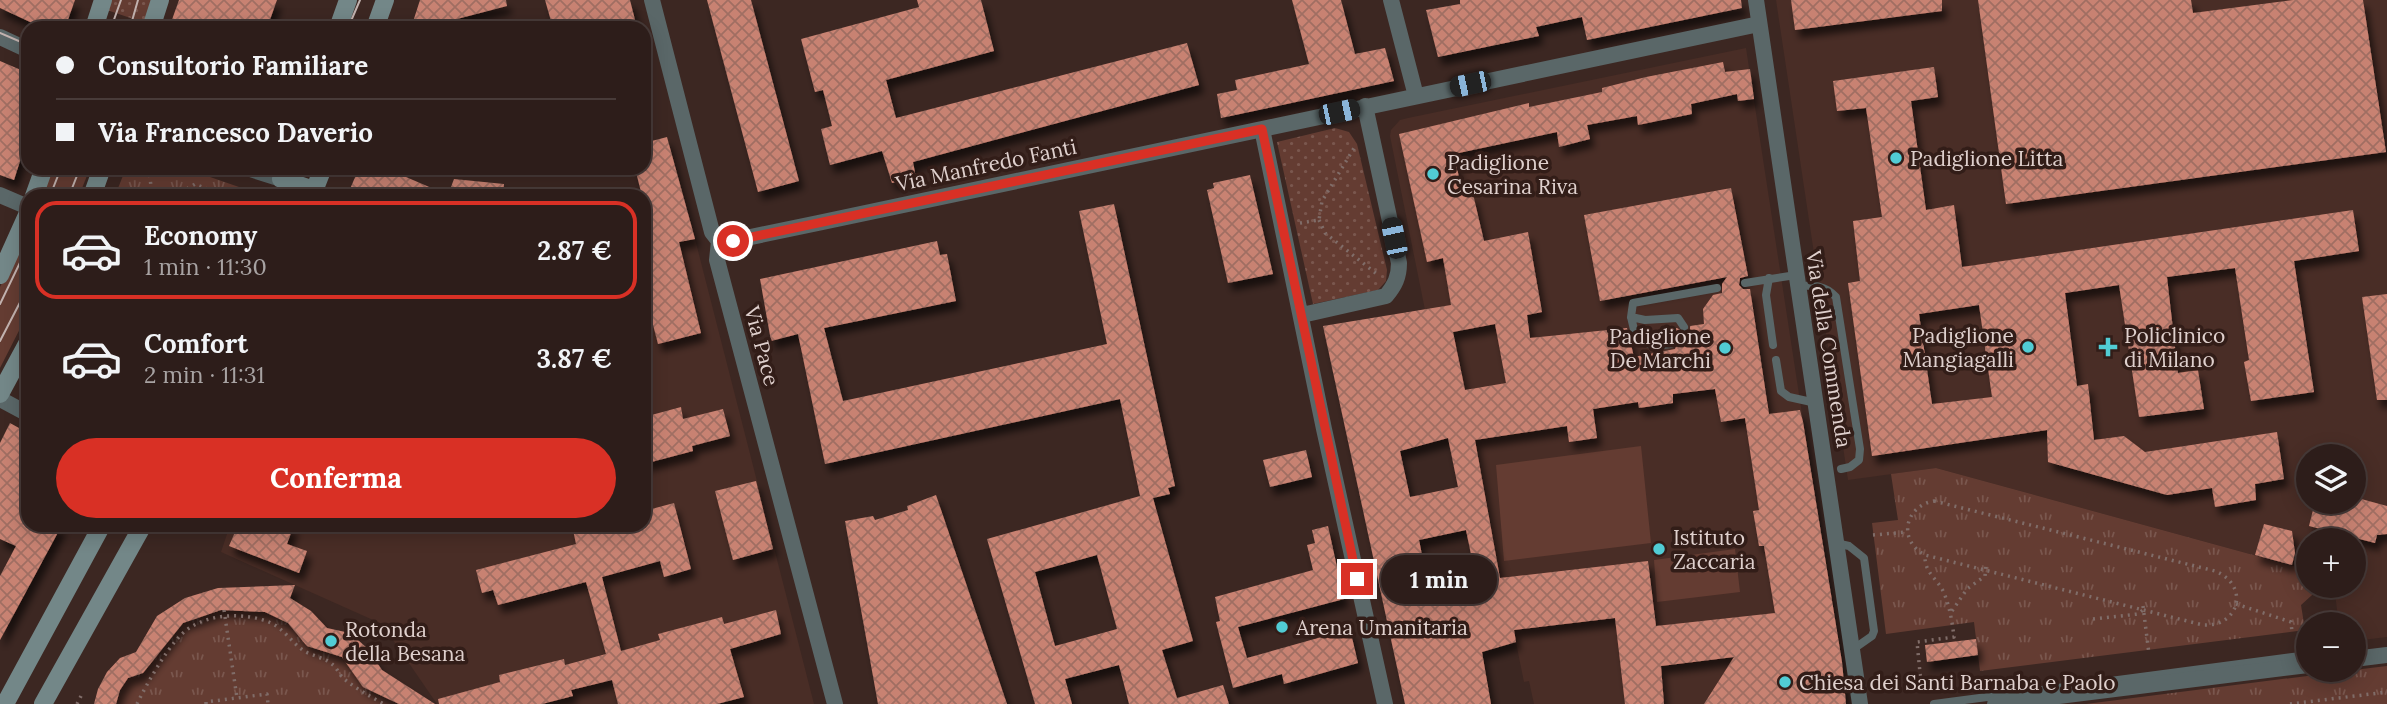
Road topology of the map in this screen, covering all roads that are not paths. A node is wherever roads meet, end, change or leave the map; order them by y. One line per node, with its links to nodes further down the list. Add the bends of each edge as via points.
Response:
1 (103, 0): 8 (main road)
2 (160, 0): 9 (main road)
3 (348, 0): 10 (main road)
4 (385, 0): 11 (main road)
5 (652, 0): 23 (street, Via Pace, via 712,232)
6 (1391, 0): 15 (street)
7 (1756, 0): 12 (street, Via della Commenda)
8 (96, 21)
9 (153, 21)
10 (340, 21)
11 (378, 21)
12 (1759, 24): 15 (street); 26 (street, Via della Commenda)
13 (0, 37): 14 (street)
14 (21, 47)
15 (1416, 96): 16 (street)
16 (1365, 106): 17 (street, Via Manfredo Fanti); 29 (street, via 1399,275 1386,296)
17 (1262, 129): 23 (street, Via Manfredo Fanti); 29 (street)
18 (286, 175): 19 (main road)
19 (307, 189)
20 (0, 195): 21 (street)
21 (21, 204)
22 (21, 228): 24 (main road)
23 (719, 241): 51 (street, Via Pace, via 717,260)
24 (0, 275)
25 (1769, 278): 26 (lane); 27 (lane); 33 (lane, via 1766,295)
26 (1797, 280): 38 (street, Via della Commenda); 40 (lane, via 1819,285 1836,297 1860,449 1859,460)
27 (1745, 283)
28 (1717, 288): 30 (lane, via 1633,303)
29 (1302, 315): 52 (street)
30 (1631, 317): 31 (lane, via 1678,318); 32 (lane, via 1636,338 1653,346)
31 (1684, 327)
32 (1671, 344)
33 (1773, 345)
34 (21, 355): 36 (main road)
35 (1776, 360): 38 (lane, via 1782,391)
36 (0, 394)
37 (0, 400): 39 (street)
38 (1816, 403): 43 (street, Via della Commenda)
39 (21, 410)
40 (1841, 469)
41 (98, 532): 49 (main road)
42 (139, 532): 50 (main road)
43 (1836, 543): 44 (street, Via della Commenda); 44 (lane, via 1864,558 1874,631)
44 (1852, 650): 53 (street, Via della Commenda)
45 (2387, 655): 47 (street)
46 (2296, 657): 54 (lane)
47 (2366, 658)
48 (2296, 666): 55 (street)
49 (5, 704)
50 (43, 704)
51 (835, 704)
52 (1385, 704)
53 (1860, 704)
54 (1934, 704)
55 (1995, 704)

